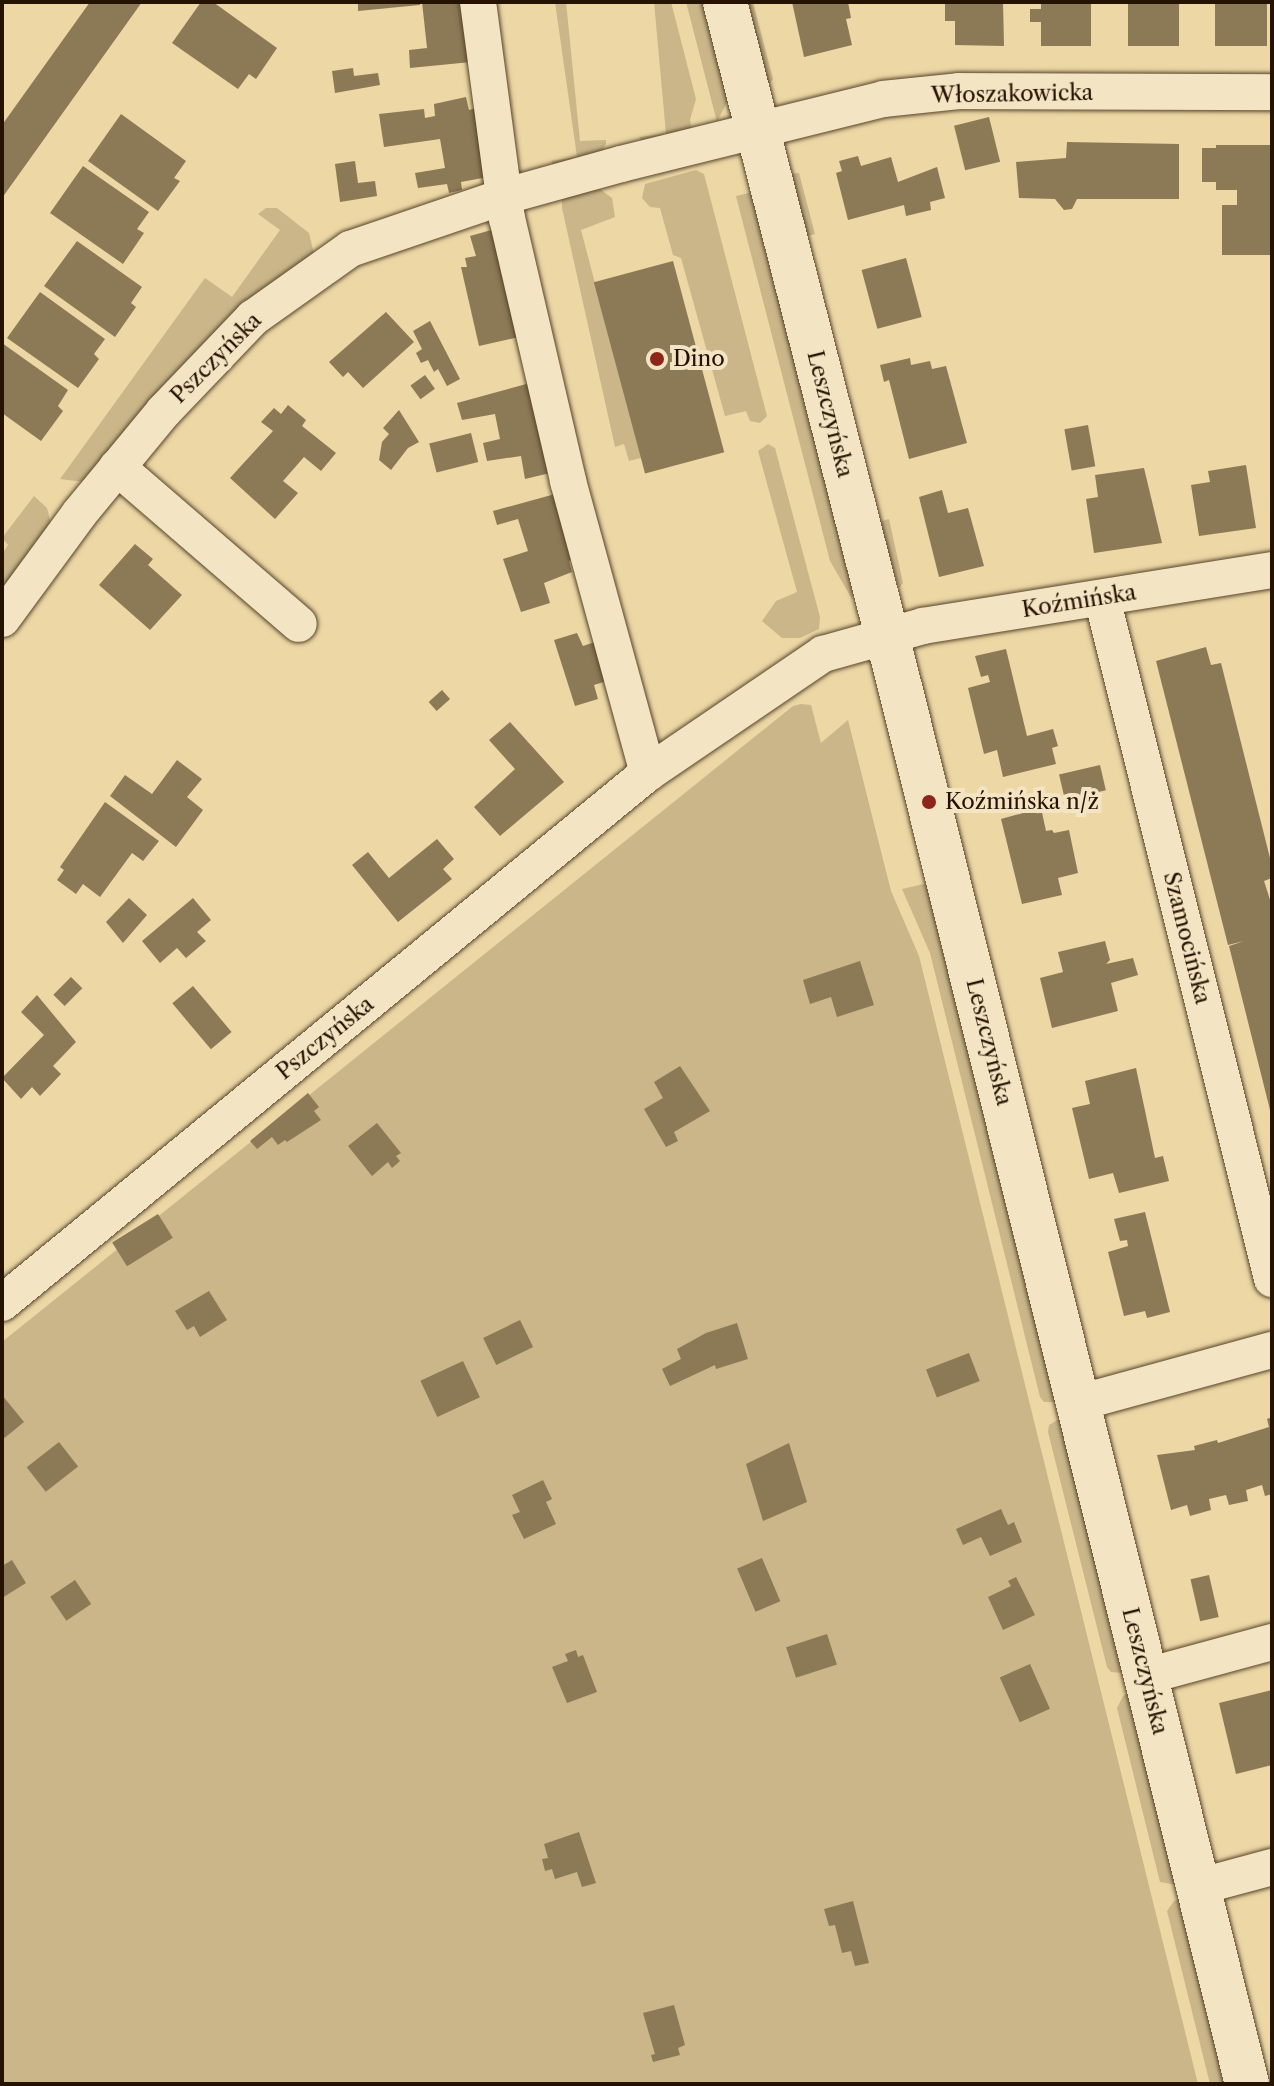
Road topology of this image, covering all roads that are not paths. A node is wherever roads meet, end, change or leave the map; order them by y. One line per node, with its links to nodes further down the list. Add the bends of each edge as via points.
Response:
1 (478, 2): 5 (street)
2 (725, 2): 4 (street, Leszczyńska)
3 (1272, 92): 4 (street, Włoszakowicka, via 959,91 883,99)
4 (756, 130): 5 (street, Pszczyńska); 11 (street, Leszczyńska)
5 (506, 196): 6 (street, Pszczyńska, via 350,249 253,318); 12 (street, via 568,481)
6 (117, 467): 9 (street, Pszczyńska); 10 (street)
7 (1272, 570): 8 (street, Koźmińska)
8 (1102, 598): 11 (street, Koźmińska); 13 (street, Szamocińska)
9 (2, 619)
10 (299, 624)
11 (887, 636): 12 (street, Pszczyńska, via 823,654); 16 (street, Leszczyńska)
12 (648, 773): 14 (street, Pszczyńska)
13 (1272, 1279)
14 (2, 1303)
15 (1272, 1350): 16 (street)
16 (1078, 1403): 18 (street, Leszczyńska)
17 (1272, 1642): 18 (street)
18 (1147, 1676): 20 (street, Leszczyńska)
19 (1272, 1867): 20 (street)
20 (1198, 1887): 21 (street, Leszczyńska)
21 (1247, 2084)

